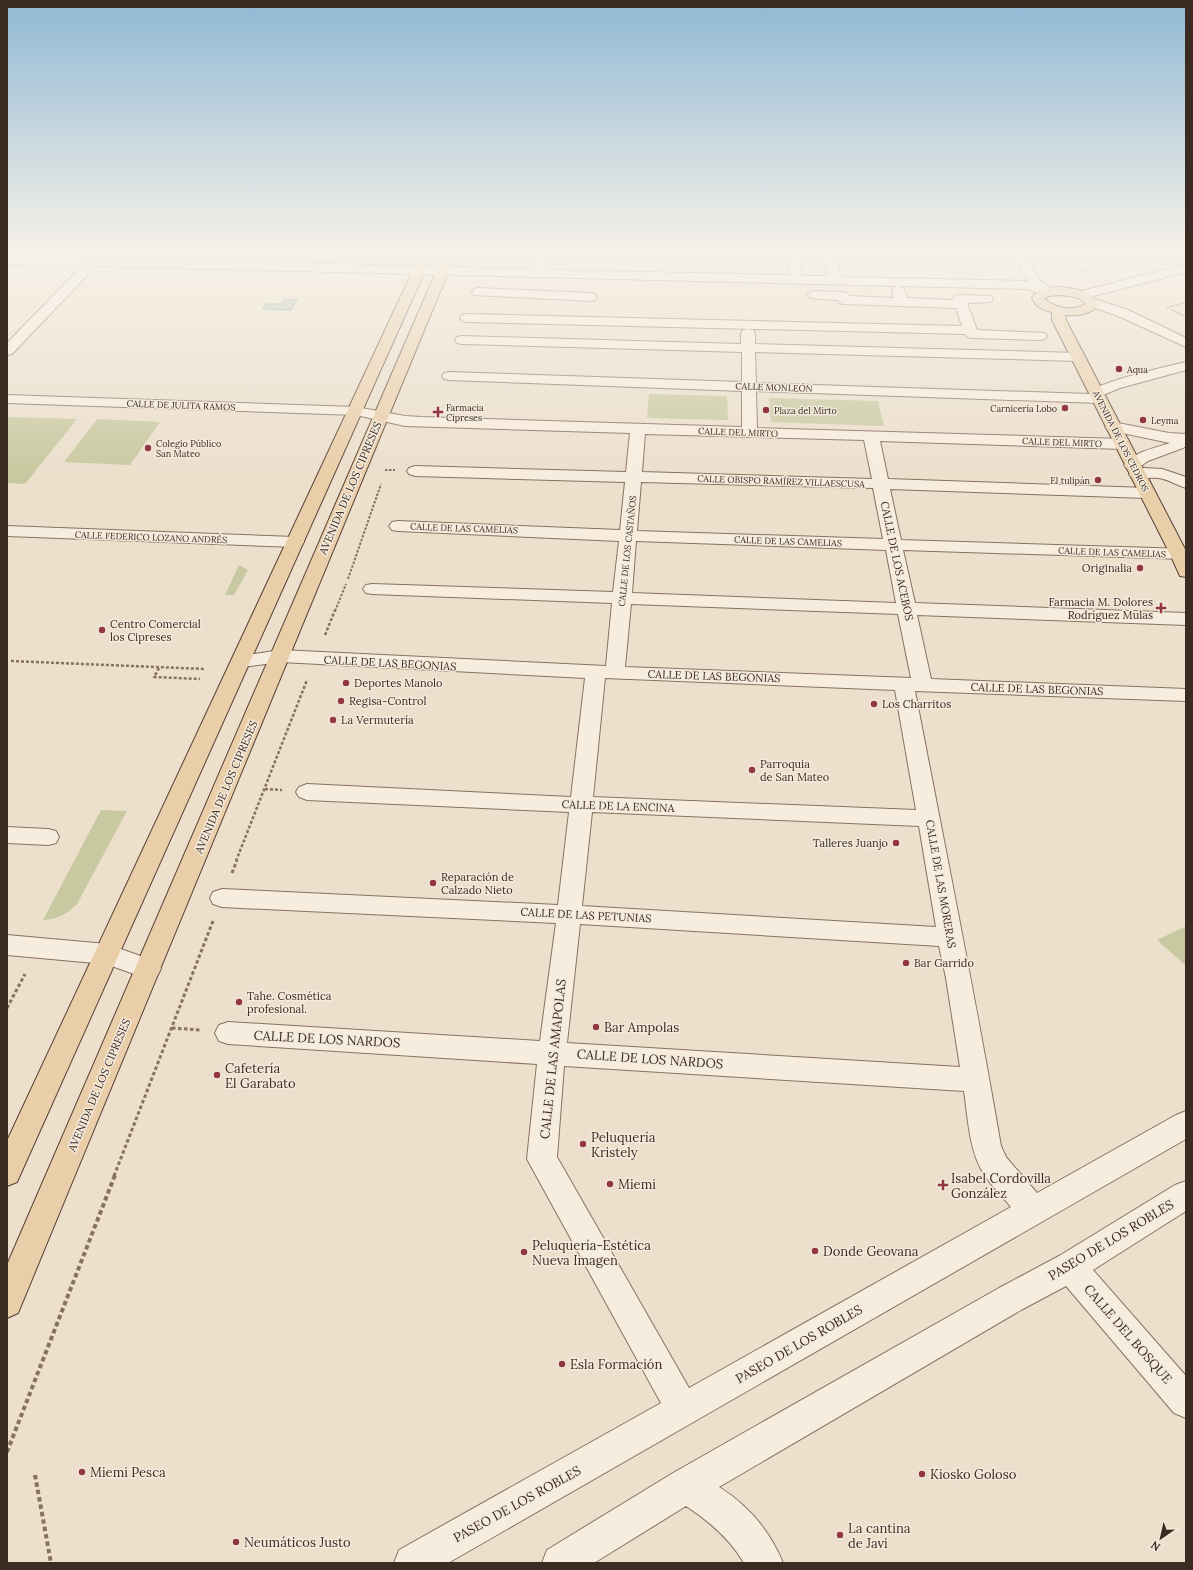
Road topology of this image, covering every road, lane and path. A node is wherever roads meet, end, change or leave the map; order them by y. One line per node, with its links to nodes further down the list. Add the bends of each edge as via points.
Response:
1 (31, 326): 18 (street)
2 (394, 326): 28 (main road)
3 (419, 326): 29 (main road, AVENIDA DE LOS CIPRESES)
4 (585, 326): 15 (street)
5 (747, 326): 17 (street)
6 (761, 326): 10 (street)
7 (965, 326): 12 (street)
8 (1062, 326): 20 (main road, AVENIDA DE LOS CEDROS)
9 (1151, 326): 16 (street)
10 (849, 328): 11 (street)
11 (911, 329): 12 (street); 19 (street)
12 (966, 330): 13 (street, via 972,334)
13 (1040, 336)
14 (462, 340): 15 (street)
15 (580, 343): 17 (street)
16 (1186, 343)
17 (748, 348): 19 (street); 25 (street)
18 (7, 351)
19 (919, 352): 20 (street)
20 (1078, 357): 22 (main road, AVENIDA DE LOS CEDROS)
21 (1186, 366): 24 (street)
22 (1086, 373): 24 (street); 26 (main road, AVENIDA DE LOS CEDROS)
23 (449, 376): 25 (street, CALLE MONLEÓN)
24 (1133, 380): 26 (street)
25 (749, 386): 26 (street, CALLE MONLEÓN); 33 (street)
26 (1097, 396): 31 (main road, AVENIDA DE LOS CEDROS)
27 (7, 399): 28 (street, CALLE DE JULITA RAMOS)
28 (356, 411): 29 (street, CALLE DEL MIRTO); 46 (main road)
29 (380, 416): 30 (street, CALLE DEL MIRTO); 54 (main road, AVENIDA DE LOS CIPRESES)
30 (405, 420): 32 (street, CALLE DEL MIRTO); 55 (path, via 394,441 345,588)
31 (1113, 427): 35 (street); 36 (main road, AVENIDA DE LOS CEDROS)
32 (638, 429): 33 (street, CALLE DEL MIRTO); 39 (street, CALLE DE LOS CASTAÑOS)
33 (750, 432): 34 (street, CALLE DEL MIRTO)
34 (871, 437): 36 (street, CALLE DEL MIRTO); 41 (street, CALLE DE LOS ACEBOS)
35 (1185, 440): 37 (street, via 1142,458)
36 (1122, 444): 37 (main road, AVENIDA DE LOS CEDROS)
37 (1135, 470): 40 (street, via 1158,472); 42 (main road, AVENIDA DE LOS CEDROS)
38 (415, 471): 39 (street, CALLE OBISPO RAMÍREZ VILLAESCUSA)
39 (634, 477): 41 (street, CALLE OBISPO RAMÍREZ VILLAESCUSA); 45 (street, CALLE DE LOS CASTAÑOS)
40 (1186, 483)
41 (881, 484): 42 (street, CALLE OBISPO RAMÍREZ VILLAESCUSA); 47 (street, CALLE DE LOS ACEBOS)
42 (1147, 493): 48 (main road, AVENIDA DE LOS CEDROS)
43 (398, 526): 45 (street, CALLE DE LAS CAMELIAS)
44 (7, 531): 46 (street, CALLE FEDERICO LOZANO ANDRÉS)
45 (628, 535): 47 (street, CALLE DE LAS CAMELIAS); 51 (street, CALLE DE LOS CASTAÑOS)
46 (295, 542): 57 (main road)
47 (894, 544): 48 (street, CALLE DE LAS CAMELIAS); 52 (street, CALLE DE LOS ACEBOS)
48 (1182, 554): 49 (main road, AVENIDA DE LOS CEDROS)
49 (1186, 572)
50 (372, 589): 51 (street)
51 (622, 599): 52 (street); 60 (street, CALLE DE LOS CASTAÑOS)
52 (907, 609): 53 (street); 62 (street, CALLE DE LOS ACEBOS)
53 (1186, 619)
54 (281, 656): 55 (street, CALLE DE LAS BEGONIAS); 57 (street, CALLE DE LAS BEGONIAS); 74 (main road, AVENIDA DE LOS CIPRESES)
55 (315, 659): 60 (street, CALLE DE LAS BEGONIAS); 69 (path)
56 (12, 661): 58 (path)
57 (242, 661): 73 (main road)
58 (158, 668): 59 (path); 61 (path, via 154,677)
59 (205, 669)
60 (606, 673): 62 (street, CALLE DE LAS BEGONIAS); 65 (street, CALLE DE LAS AMAPOLAS)
61 (200, 679)
62 (913, 684): 63 (street, CALLE DE LAS BEGONIAS); 66 (street, CALLE DE LAS MORERAS)
63 (1186, 696)
64 (307, 792): 65 (street, CALLE DE LA ENCINA)
65 (581, 804): 66 (street, CALLE DE LA ENCINA); 70 (street, CALLE DE LAS AMAPOLAS)
66 (929, 819): 71 (street, CALLE DE LAS MORERAS)
67 (7, 835): 68 (street)
68 (48, 838)
69 (222, 898): 70 (street, CALLE DE LAS PETUNIAS); 88 (path)
70 (569, 914): 71 (street, CALLE DE LAS PETUNIAS); 78 (street, CALLE DE LAS AMAPOLAS)
71 (950, 937): 79 (street, CALLE DE LAS MORERAS)
72 (8, 947): 73 (street)
73 (107, 954): 74 (street); 81 (main road)
74 (148, 969): 85 (main road, AVENIDA DE LOS CIPRESES)
75 (25, 973): 76 (path)
76 (7, 1008)
77 (228, 1033): 78 (street, CALLE DE LOS NARDOS)
78 (552, 1053): 79 (street, CALLE DE LOS NARDOS); 87 (street, CALLE DE LAS AMAPOLAS, via 542,1158)
79 (977, 1080): 83 (street, CALLE DE LAS MORERAS, via 987,1146 994,1165)
80 (1186, 1124): 83 (street, PASEO DE LOS ROBLES)
81 (7, 1173)
82 (1186, 1195): 84 (street, PASEO DE LOS ROBLES)
83 (1033, 1210): 87 (street, PASEO DE LOS ROBLES)
84 (1070, 1266): 86 (street, CALLE DEL BOSQUE); 90 (street, PASEO DE LOS ROBLES)
85 (7, 1302)
86 (1186, 1401)
87 (683, 1410): 92 (street, PASEO DE LOS ROBLES)
88 (7, 1452)
89 (35, 1475): 91 (path)
90 (686, 1486): 93 (street, PASEO DE LOS ROBLES); 94 (street, via 720,1508 750,1538)
91 (51, 1563)
92 (412, 1563)
93 (560, 1563)
94 (765, 1563)

